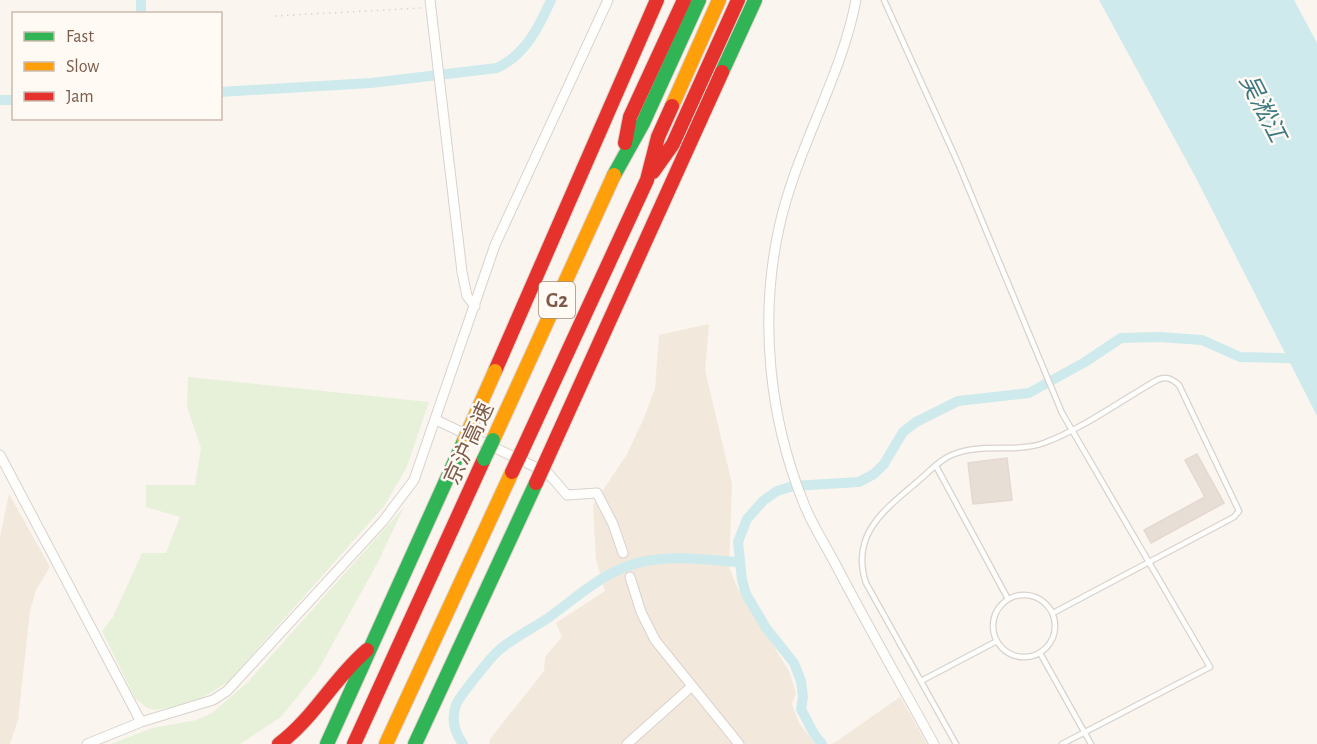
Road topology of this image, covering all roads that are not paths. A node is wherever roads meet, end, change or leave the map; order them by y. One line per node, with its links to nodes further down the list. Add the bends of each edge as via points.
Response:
1 (608, 0): 13 (street, via 495,245)
2 (657, 0): 24 (highway, bridge)
3 (684, 0): 11 (highway, 京沪高速 / G2, via 630,117)
4 (699, 0): 11 (highway, 京沪高速 / G2, via 643,123)
5 (720, 0): 12 (highway, G2, via 658,137)
6 (738, 0): 12 (highway, G2, via 673,144)
7 (755, 0): 35 (highway, bridge)
8 (856, 0): 38 (street, via 839,61 790,188 773,261 769,322 773,387 794,476 813,524)
9 (884, 0): 15 (lane)
10 (431, 4): 13 (street, via 462,272 467,296)
11 (621, 160): 33 (highway, 京沪高速 / G2, bridge)
12 (647, 180): 34 (highway, G2, bridge)
13 (475, 306): 14 (street)
14 (436, 420): 18 (street, via 548,473 567,495 597,493); 28 (street, via 423,459 401,500 251,667 213,700)
15 (1071, 429): 17 (lane, via 1032,446 954,454); 19 (lane); 19 (lane, via 1163,378 1179,385 1239,511)
16 (0, 455): 28 (street)
17 (936, 466): 21 (lane); 26 (lane, via 875,521 866,537 861,568)
18 (623, 553)
19 (1149, 562): 22 (lane); 29 (lane, via 1209,667)
20 (630, 577): 27 (street, via 648,628)
21 (1008, 599): 22 (lane, via 1021,594 1034,596); 23 (lane, via 995,616 993,631)
22 (1053, 613): 25 (lane, via 1055,632)
23 (997, 641): 25 (lane, via 1018,656); 26 (lane)
24 (371, 647): 31 (highway, via 351,662 312,716); 32 (highway)
25 (1040, 653): 29 (lane)
26 (921, 681): 39 (lane)
27 (691, 687): 36 (street); 37 (street)
28 (141, 722): 30 (street)
29 (1085, 732): 40 (lane); 41 (lane)
30 (87, 744)
31 (279, 744)
32 (327, 744)
33 (354, 744)
34 (387, 744)
35 (415, 744)
36 (627, 744)
37 (739, 744)
38 (934, 744)
39 (956, 744)
40 (1062, 744)
41 (1091, 744)

